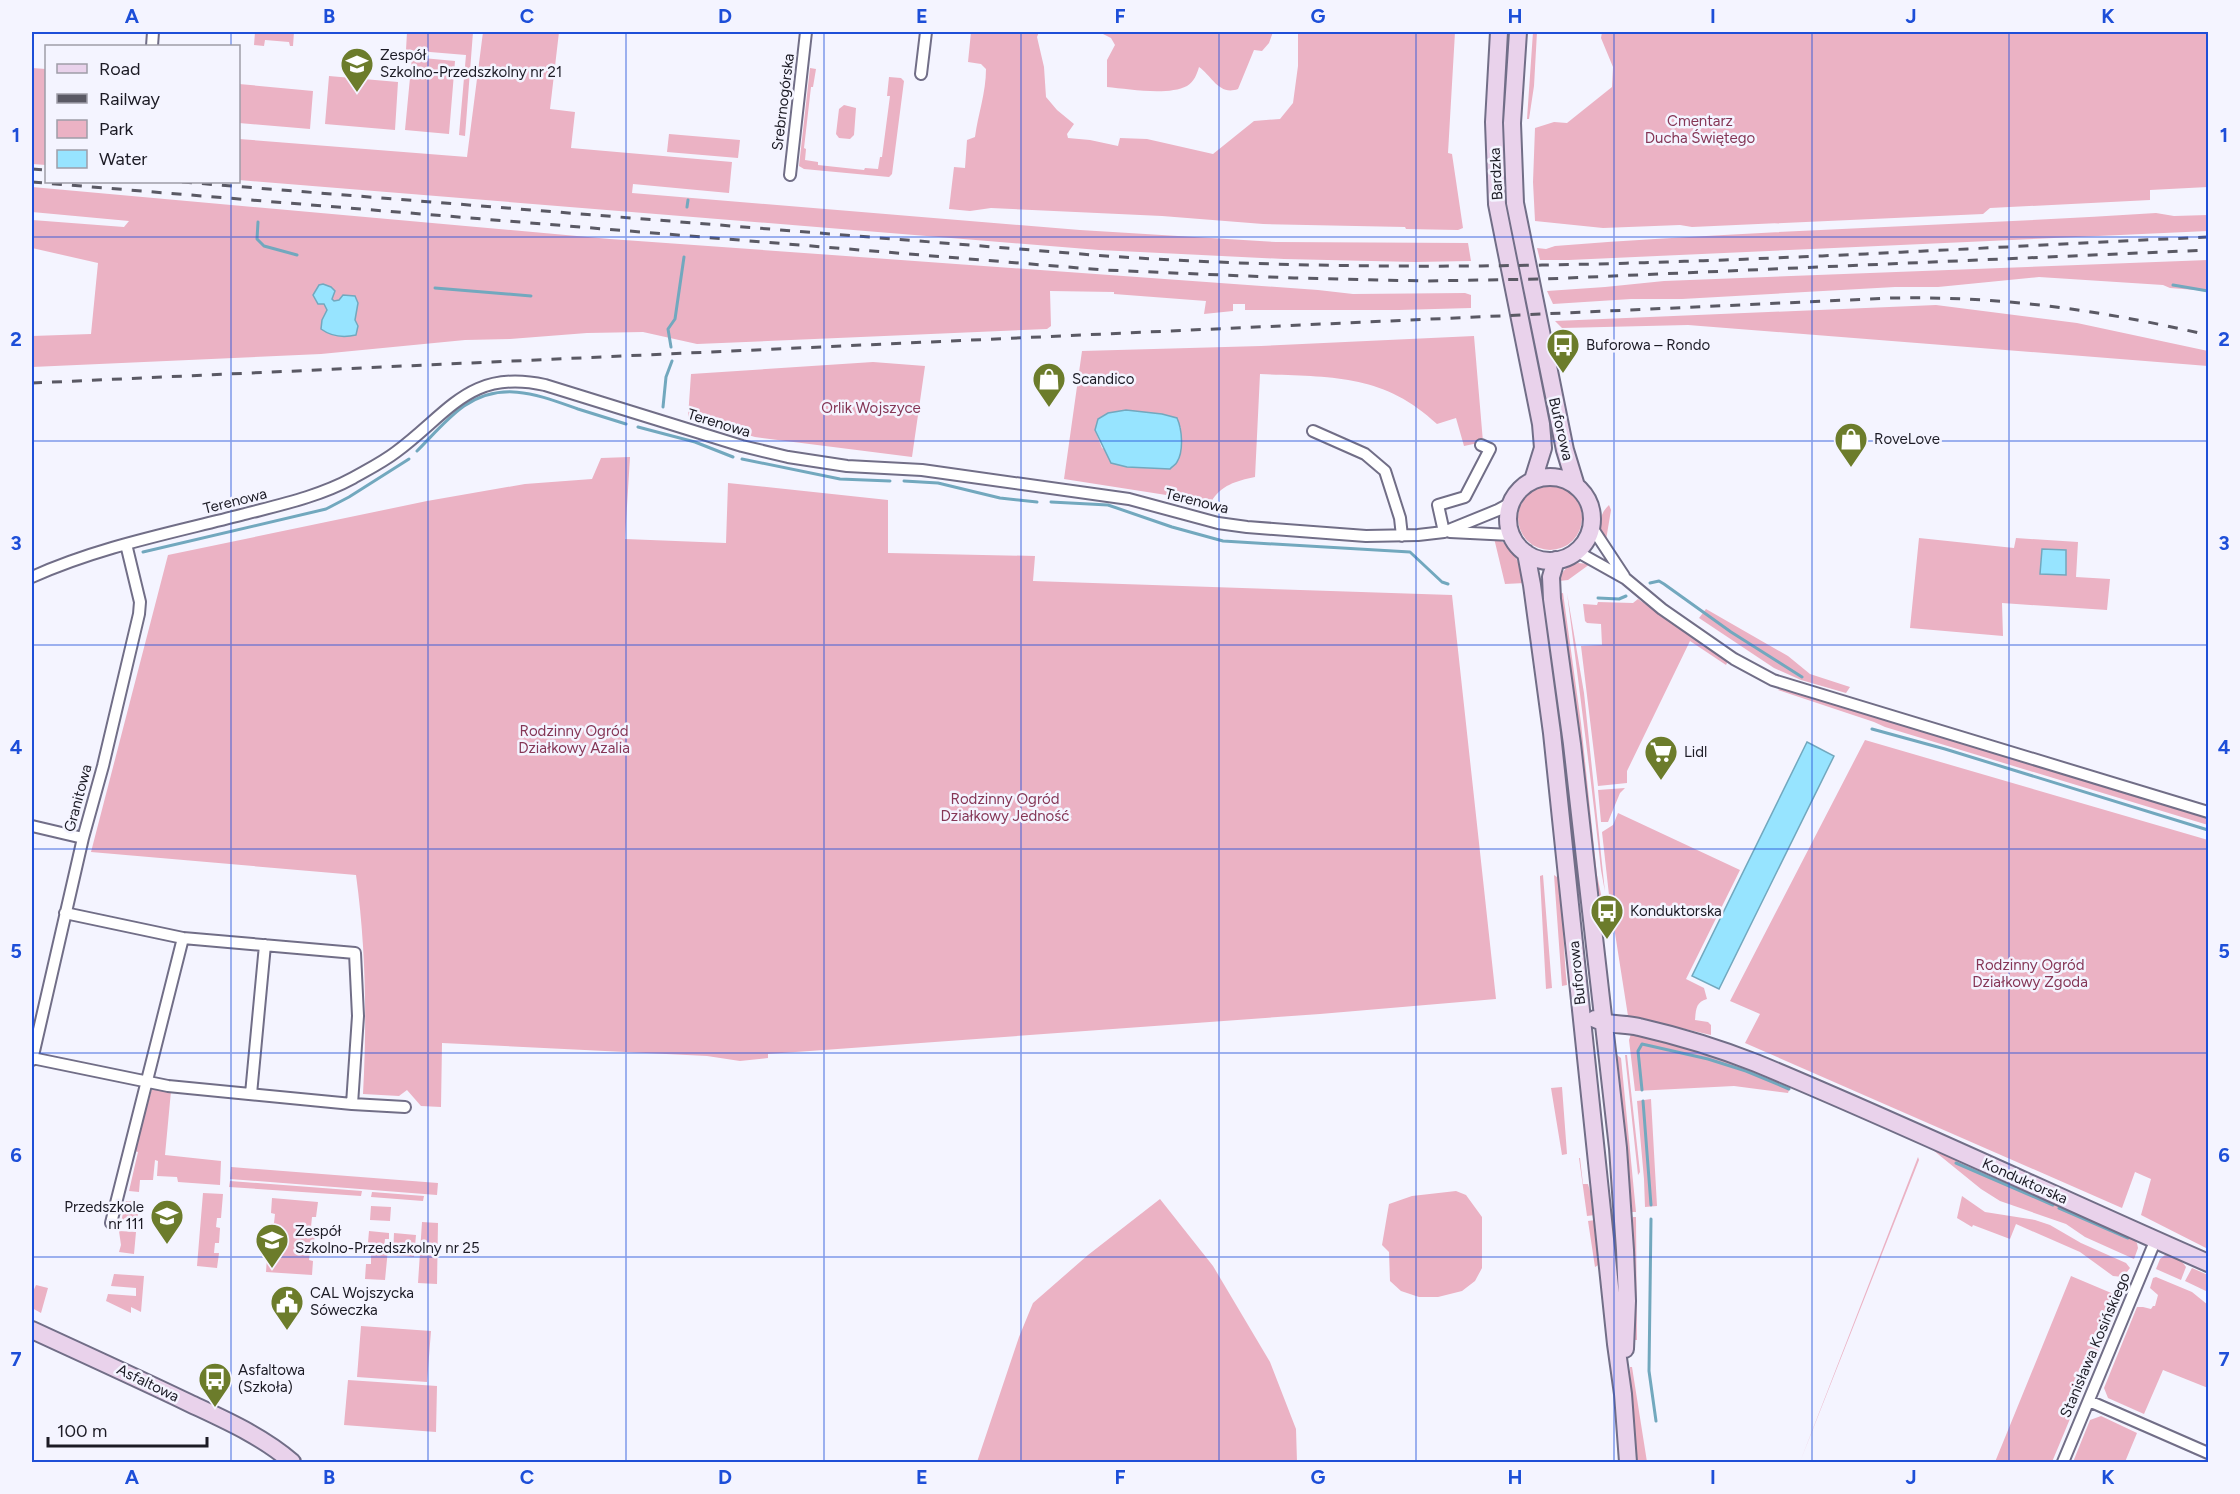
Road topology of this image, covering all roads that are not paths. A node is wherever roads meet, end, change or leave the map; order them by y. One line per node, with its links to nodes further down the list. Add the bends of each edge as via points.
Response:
1 (806, 32): 6 (street, Srebrnogórska)
2 (926, 32): 5 (street)
3 (1499, 32): 8 (main road, Bardzka, via 1495,172 1500,225)
4 (1518, 32): 7 (main road, Bardzka, via 1512,123 1514,180 1516,212)
5 (921, 74)
6 (789, 175)
7 (1533, 300): 12 (main road, Buforowa)
8 (1518, 315): 11 (main road, Buforowa, via 1542,434 1542,453)
9 (1313, 431): 17 (street, via 1370,457 1385,471)
10 (1481, 444): 15 (street, via 1490,449 1465,497 1438,505)
11 (1533, 480): 12 (main road, via 1560,478); 13 (main road)
12 (1576, 486): 14 (main road, via 1588,502)
13 (1511, 503): 15 (street, Terenowa); 16 (main road)
14 (1591, 526): 19 (main road); 23 (street)
15 (1444, 531): 16 (street, Terenowa); 17 (street, Terenowa)
16 (1511, 535): 20 (main road)
17 (1402, 536): 18 (street, Terenowa, via 1247,527 1129,499 922,470 847,466 788,457 545,385 513,380 476,389 395,453 351,479 304,499)
18 (126, 544): 22 (street, Terenowa); 26 (street, Granitowa, via 140,602 139,614)
19 (1576, 551): 21 (main road); 23 (street)
20 (1526, 553): 21 (main road, via 1545,561); 30 (main road, Buforowa, via 1552,733)
21 (1556, 560): 31 (main road, Buforowa, via 1551,577 1552,599)
22 (32, 577)
23 (1626, 579): 24 (street, via 1689,629 1773,680)
24 (2208, 812)
25 (32, 826): 26 (street)
26 (83, 838): 27 (street, Granitowa)
27 (65, 913): 28 (street); 33 (street, Granitowa)
28 (183, 938): 29 (street); 34 (street)
29 (265, 945): 35 (street); 36 (street, via 355,954 358,1016)
30 (1581, 1011): 31 (main road, Konduktorska); 32 (main road, Buforowa)
31 (1603, 1023): 32 (main road); 39 (main road, Konduktorska, via 1694,1041 1755,1063); 42 (main road, Buforowa, via 1624,1213 1627,1301)
32 (1584, 1039): 42 (main road, Buforowa)
33 (32, 1059): 34 (street)
34 (147, 1082): 35 (street); 38 (street)
35 (251, 1094): 36 (street)
36 (352, 1104): 37 (street)
37 (405, 1107)
38 (111, 1223)
39 (2156, 1239): 40 (main road, Konduktorska); 43 (street, Stanisława Kosińskiego)
40 (2208, 1263)
41 (32, 1330): 45 (main road, Asfaltowa, via 220,1418 274,1447)
42 (1623, 1394): 46 (main road, Buforowa)
43 (2089, 1401): 44 (street); 47 (street, Stanisława Kosińskiego)
44 (2208, 1453): 48 (street)
45 (292, 1462)
46 (1628, 1462)
47 (2063, 1462)
48 (2204, 1462)

